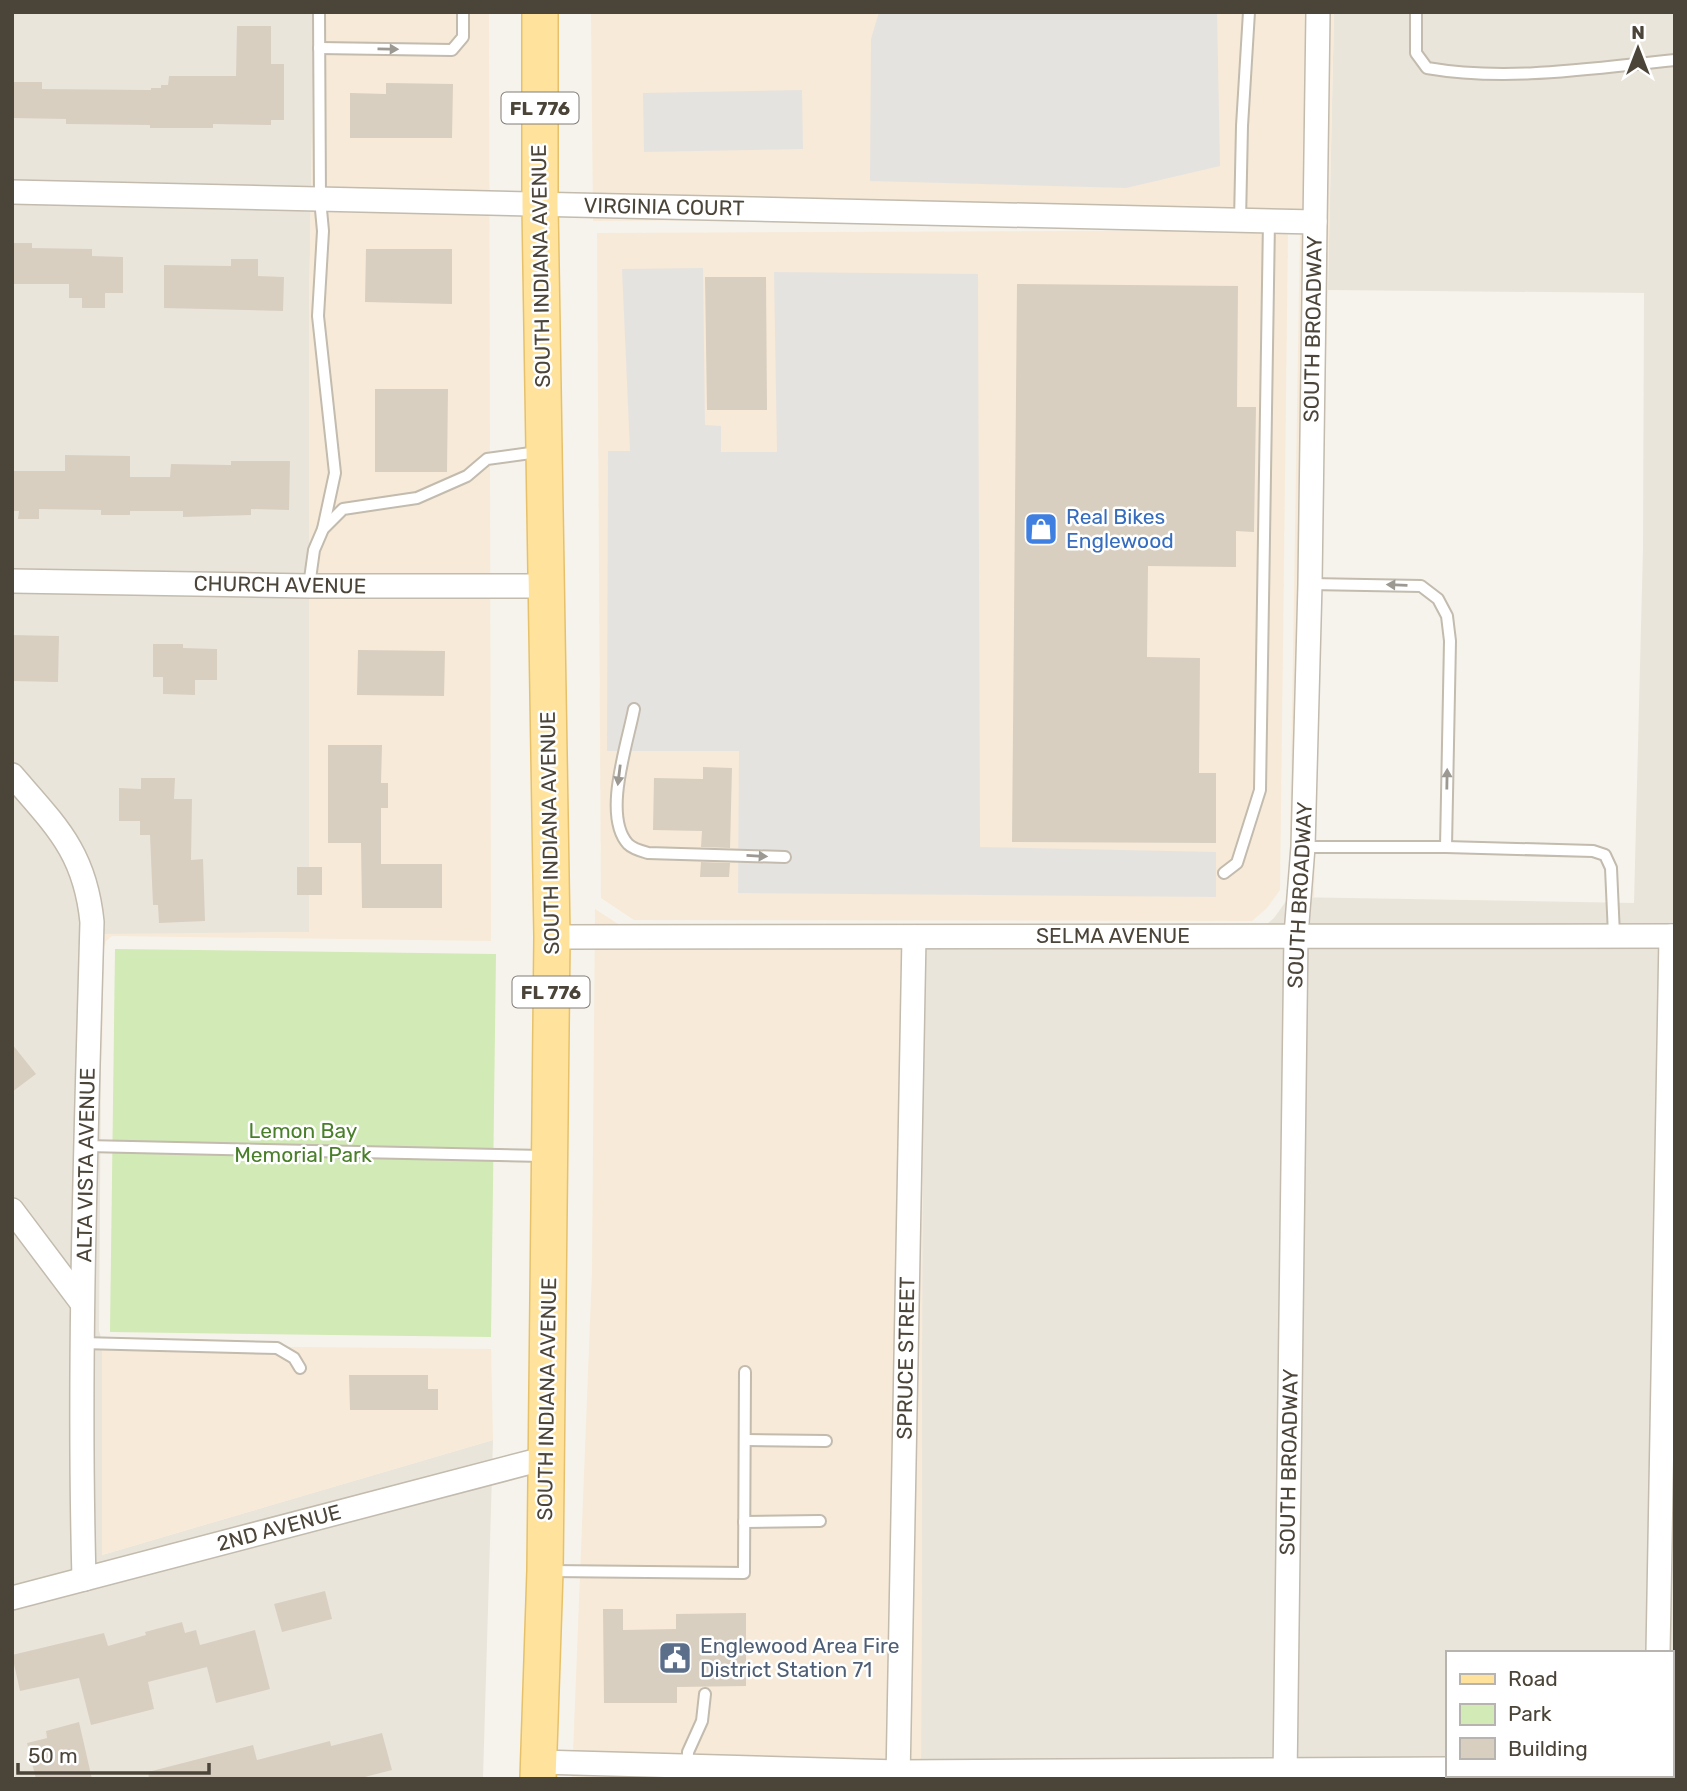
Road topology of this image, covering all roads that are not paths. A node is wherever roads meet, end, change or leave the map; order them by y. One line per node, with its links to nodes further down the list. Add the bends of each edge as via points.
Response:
1 (319, 12): 7 (lane)
2 (463, 12): 7 (lane, one-way to 2, via 452,50 463,37)
3 (540, 12): 11 (main road, SOUTH INDIANA AVENUE / FL 776)
4 (1249, 12): 12 (lane)
5 (1318, 12): 14 (street, SOUTH BROADWAY)
6 (1416, 12): 8 (lane, via 1416,53 1427,68 1460,74 1559,71)
7 (319, 48): 10 (lane)
8 (1675, 60)
9 (12, 192): 10 (street, VIRGINIA COURT)
10 (320, 199): 11 (street, VIRGINIA COURT); 16 (lane, via 323,231 318,316 335,473)
11 (540, 205): 12 (street, VIRGINIA COURT); 15 (main road, SOUTH INDIANA AVENUE / FL 776)
12 (1240, 221): 13 (street, VIRGINIA COURT)
13 (1269, 222): 14 (street, VIRGINIA COURT); 26 (lane, via 1261,790 1237,863)
14 (1315, 222): 18 (street, SOUTH BROADWAY)
15 (544, 451): 16 (lane, via 487,459 467,476 417,498 342,509); 20 (main road, SOUTH INDIANA AVENUE / FL 776)
16 (323, 529): 19 (lane)
17 (12, 581): 19 (street, CHURCH AVENUE)
18 (1310, 584): 23 (street, SOUTH BROADWAY); 24 (lane, one-way to 18, via 1447,616 1437,599 1421,586)
19 (309, 586): 20 (street, CHURCH AVENUE)
20 (547, 586): 30 (main road, SOUTH INDIANA AVENUE / FL 776)
21 (634, 709): 25 (lane, one-way to 25, via 618,781 618,819 629,845 648,853)
22 (12, 775): 32 (street, ALTA VISTA AVENUE, via 60,830 75,856 90,905)
23 (1303, 847): 24 (lane); 27 (street, SOUTH BROADWAY)
24 (1446, 847): 28 (lane, via 1605,855 1611,869)
25 (785, 857)
26 (1224, 873)
27 (1296, 935): 28 (street, SELMA AVENUE); 31 (street, SELMA AVENUE); 52 (street, SOUTH BROADWAY)
28 (1614, 935): 29 (street, SELMA AVENUE)
29 (1673, 936): 47 (street)
30 (552, 937): 31 (street, SELMA AVENUE); 33 (main road, SOUTH INDIANA AVENUE / FL 776)
31 (914, 937): 53 (street, SPRUCE STREET)
32 (86, 1146): 33 (lane); 35 (street, ALTA VISTA AVENUE)
33 (550, 1156): 41 (main road, SOUTH INDIANA AVENUE / FL 776)
34 (12, 1210): 35 (street)
35 (82, 1303): 36 (street, ALTA VISTA AVENUE)
36 (82, 1343): 37 (lane, via 277,1348 294,1358); 45 (street, ALTA VISTA AVENUE)
37 (300, 1368)
38 (745, 1372): 39 (lane)
39 (745, 1440): 40 (lane); 43 (lane)
40 (826, 1441)
41 (546, 1458): 44 (main road, SOUTH INDIANA AVENUE / FL 776); 45 (street, 2ND AVENUE)
42 (820, 1521): 43 (lane)
43 (744, 1522): 44 (lane, via 744,1573)
44 (545, 1571): 50 (main road, SOUTH INDIANA AVENUE / FL 776)
45 (84, 1579): 46 (street, 2ND AVENUE)
46 (12, 1598)
47 (1658, 1651)
48 (705, 1694): 51 (lane, via 702,1721 688,1752)
49 (1446, 1769): 52 (street)
50 (538, 1770): 51 (street)
51 (687, 1773): 53 (street)
52 (1285, 1774): 53 (street)
53 (898, 1775)

